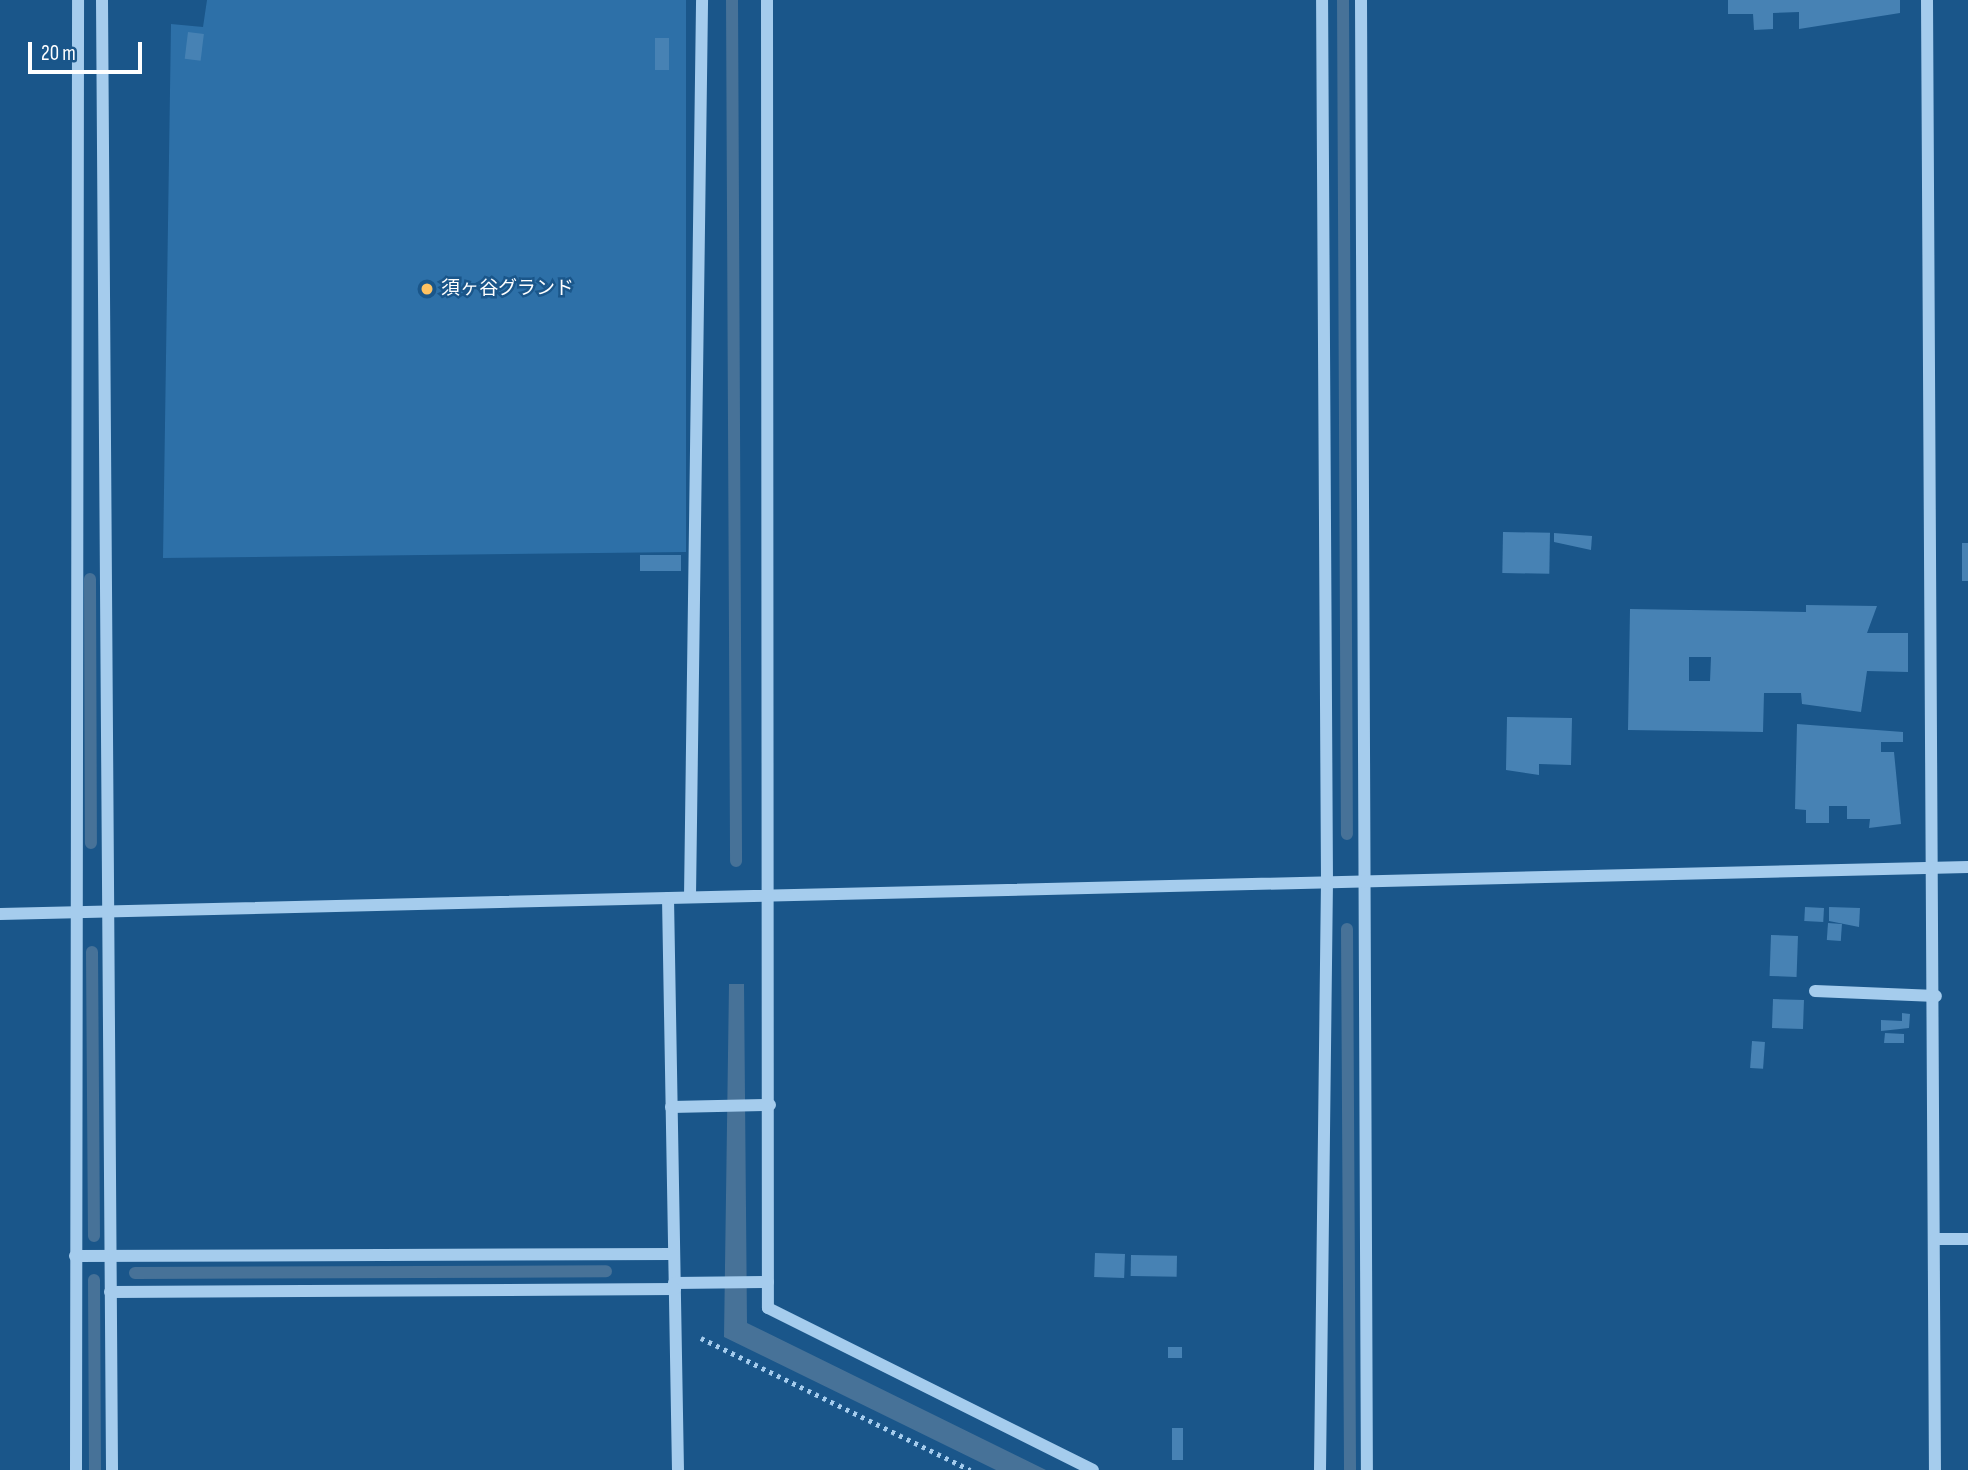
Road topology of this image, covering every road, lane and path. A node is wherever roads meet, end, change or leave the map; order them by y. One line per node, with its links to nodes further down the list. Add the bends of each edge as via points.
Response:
1 (78, 0): 16 (street)
2 (102, 0): 15 (street)
3 (702, 0): 13 (street)
4 (767, 0): 12 (street)
5 (1322, 0): 11 (street)
6 (1361, 0): 10 (street)
7 (1927, 0): 9 (street)
8 (1968, 867): 9 (street)
9 (1936, 868): 10 (street); 19 (street)
10 (1367, 881): 11 (street); 37 (street)
11 (1327, 882): 12 (street); 36 (street)
12 (773, 895): 13 (street); 20 (street)
13 (691, 897): 14 (street)
14 (667, 898): 15 (street); 21 (street)
15 (108, 911): 16 (street); 26 (street)
16 (74, 912): 17 (street); 25 (street)
17 (0, 914)
18 (1815, 991): 19 (street)
19 (1936, 996): 22 (street)
20 (770, 1105): 21 (street); 27 (street)
21 (671, 1107): 24 (street)
22 (1935, 1239): 23 (street); 38 (street)
23 (1968, 1239)
24 (674, 1254): 26 (street); 28 (street)
25 (75, 1256): 26 (street); 31 (street)
26 (110, 1256): 29 (street)
27 (768, 1282): 28 (street); 35 (street, via 768,1308)
28 (674, 1286): 29 (street); 30 (street)
29 (110, 1293): 32 (street)
30 (675, 1325): 33 (street); 34 (path)
31 (76, 1470)
32 (111, 1470)
33 (678, 1470)
34 (970, 1470)
35 (1093, 1470)
36 (1320, 1470)
37 (1367, 1470)
38 (1935, 1470)

